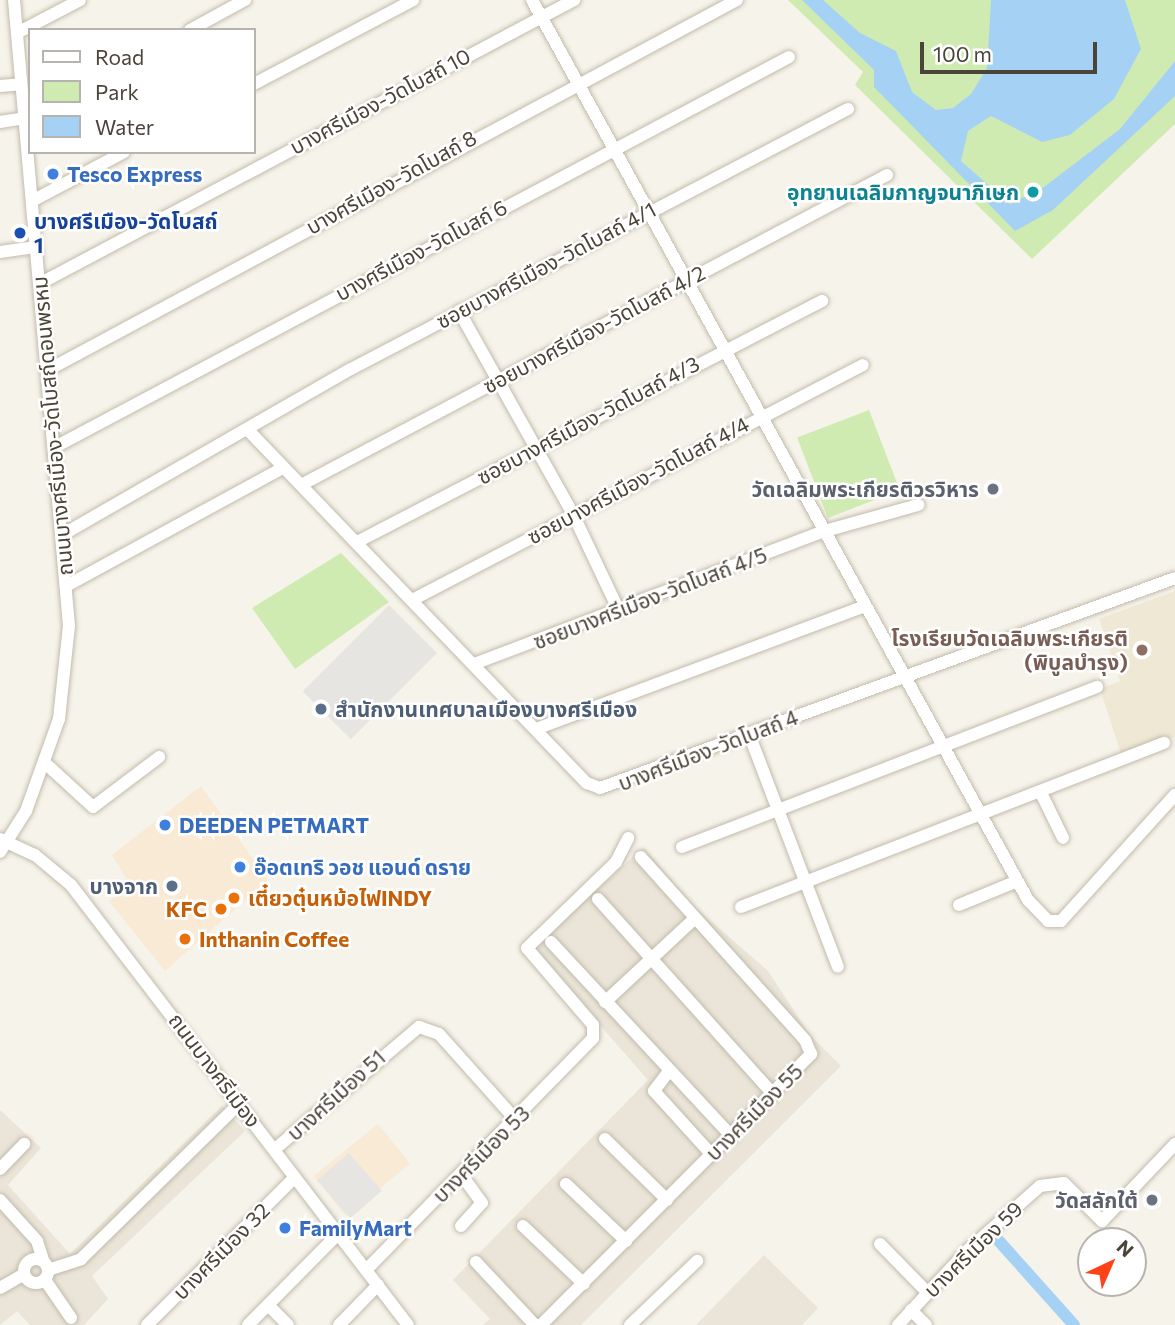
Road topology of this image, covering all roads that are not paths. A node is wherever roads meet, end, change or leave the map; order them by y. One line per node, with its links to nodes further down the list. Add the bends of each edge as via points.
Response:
1 (14, 0): 10 (street, ถนนบางศรีเมือง-วัดโบสถ์ดอนพรหม)
2 (80, 0): 10 (street)
3 (245, 0): 9 (street)
4 (413, 0): 13 (street)
5 (532, 0): 8 (street)
6 (574, 0): 8 (street, บางศรีเมือง-วัดโบสถ์ 10)
7 (737, 0): 12 (street, บางศรีเมือง-วัดโบสถ์ 8)
8 (541, 15): 12 (street); 28 (street, บางศรีเมือง-วัดโบสถ์ 10)
9 (194, 28)
10 (18, 33): 14 (street, ถนนบางศรีเมือง-วัดโบสถ์ดอนพรหม)
11 (789, 57): 19 (street, บางศรีเมือง-วัดโบสถ์ 6)
12 (576, 81): 19 (street); 33 (street, บางศรีเมือง-วัดโบสถ์ 8)
13 (256, 83)
14 (21, 84): 15 (street); 17 (street, ถนนบางศรีเมือง-วัดโบสถ์ดอนพรหม)
15 (0, 86)
16 (848, 109): 24 (street, ซอยบางศรีเมือง-วัดโบสถ์ 4/1)
17 (28, 118): 18 (street)
18 (0, 121)
19 (613, 148): 24 (street); 37 (street, บางศรีเมือง-วัดโบสถ์ 6)
20 (30, 154): 23 (street, ถนนบางศรีเมือง-วัดโบสถ์ดอนพรหม)
21 (120, 154): 23 (street)
22 (887, 175): 27 (street, ซอยบางศรีเมือง-วัดโบสถ์ 4/2)
23 (32, 201): 25 (street, ถนนบางศรีเมือง-วัดโบสถ์ดอนพรหม)
24 (648, 211): 27 (street); 30 (street, ซอยบางศรีเมือง-วัดโบสถ์ 4/1)
25 (35, 247): 26 (street); 28 (street, ถนนบางศรีเมือง-วัดโบสถ์ดอนพรหม)
26 (0, 252)
27 (686, 279): 31 (street); 34 (street, ซอยบางศรีเมือง-วัดโบสถ์ 4/2)
28 (39, 284): 33 (street, ถนนบางศรีเมือง-วัดโบสถ์ดอนพรหม)
29 (822, 301): 31 (street, ซอยบางศรีเมือง-วัดโบสถ์ 4/3)
30 (459, 311): 34 (street); 36 (street, ซอยบางศรีเมือง-วัดโบสถ์ 4/1)
31 (724, 349): 35 (street); 38 (street, ซอยบางศรีเมือง-วัดโบสถ์ 4/3)
32 (863, 365): 35 (street, ซอยบางศรีเมือง-วัดโบสถ์ 4/4)
33 (48, 370): 37 (street, ถนนบางศรีเมือง-วัดโบสถ์ดอนพรหม)
34 (499, 380): 38 (street); 40 (street, ซอยบางศรีเมือง-วัดโบสถ์ 4/2)
35 (761, 415): 42 (street, ซอยบางศรีเมือง-วัดโบสถ์ 4/4); 43 (street)
36 (247, 429): 39 (street, บางศรีเมือง-วัดโบสถ์ 4); 44 (street)
37 (55, 447): 44 (street, ถนนบางศรีเมือง-วัดโบสถ์ดอนพรหม)
38 (535, 448): 42 (street); 45 (street, ซอยบางศรีเมือง-วัดโบสถ์ 4/3)
39 (283, 468): 40 (street, บางศรีเมือง-วัดโบสถ์ 4); 47 (street)
40 (301, 485): 45 (street, บางศรีเมือง-วัดโบสถ์ 4)
41 (918, 505): 43 (street, ซอยบางศรีเมือง-วัดโบสถ์ 4/5)
42 (573, 514): 48 (street, ซอยบางศรีเมือง-วัดโบสถ์ 4/4); 50 (street)
43 (825, 531): 49 (street); 50 (street, ซอยบางศรีเมือง-วัดโบสถ์ 4/5)
44 (62, 536): 47 (street, ถนนบางศรีเมือง-วัดโบสถ์ดอนพรหม)
45 (357, 542): 48 (street, บางศรีเมือง-วัดโบสถ์ 4)
46 (1175, 579): 52 (street, บางศรีเมือง-วัดโบสถ์ 4)
47 (68, 585): 59 (street, ถนนบางศรีเมือง-วัดโบสถ์ดอนพรหม, via 65,687)
48 (414, 599): 51 (street, บางศรีเมือง-วัดโบสถ์ 4)
49 (865, 606): 52 (street); 54 (street)
50 (619, 611): 51 (street, ซอยบางศรีเมือง-วัดโบสถ์ 4/5)
51 (474, 664): 54 (street, บางศรีเมือง-วัดโบสถ์ 4)
52 (902, 678): 55 (street, บางศรีเมือง-วัดโบสถ์ 4); 57 (street)
53 (1097, 687): 57 (street)
54 (536, 729): 55 (street, บางศรีเมือง-วัดโบสถ์ 4, via 600,788)
55 (749, 734): 62 (street)
56 (1164, 743): 60 (street)
57 (942, 748): 62 (street); 63 (street)
58 (159, 757): 59 (street, via 93,807)
59 (45, 763): 66 (street, ถนนบางศรีเมือง-วัดโบสถ์ดอนพรหม)
60 (1041, 793): 63 (street); 65 (street)
61 (1175, 796): 70 (street, via 1061,921 1048,921)
62 (781, 810): 67 (street); 71 (street)
63 (981, 818): 70 (street); 71 (street)
64 (628, 838): 83 (street, บางศรีเมือง 53, via 616,862 527,948 593,1025 593,1038)
65 (1063, 838)
66 (5, 841): 68 (street); 82 (street, ถนนบางศรีเมือง, via 58,871)
67 (682, 847)
68 (0, 852)
69 (641, 857): 75 (street, บางศรีเมือง 55)
70 (1015, 882): 73 (street)
71 (806, 883): 74 (street); 78 (street)
72 (598, 899): 77 (street)
73 (959, 905)
74 (741, 907)
75 (695, 918): 77 (street); 81 (street, บางศรีเมือง 55, via 810,1047 806,1060)
76 (551, 942): 79 (street)
77 (652, 958): 79 (street); 81 (street)
78 (838, 967)
79 (605, 1002): 80 (street)
80 (669, 1071): 84 (street); 89 (street, via 654,1091)
81 (773, 1094): 84 (street, บางศรีเมือง 55)
82 (240, 1103): 88 (street, ถนนบางศรีเมือง); 104 (street, via 80,1259)
83 (516, 1120): 88 (street, บางศรีเมือง 51, via 439,1034 419,1027 398,1040); 91 (street, บางศรีเมือง 53)
84 (732, 1137): 89 (street, บางศรีเมือง 55)
85 (606, 1139): 95 (street)
86 (24, 1144): 90 (street)
87 (1175, 1144): 109 (street, บางศรีเมือง 59, via 1102,1221 1054,1180 1000,1220)
88 (275, 1149): 92 (street, ถนนบางศรีเมือง)
89 (712, 1155): 95 (street, บางศรีเมือง 55)
90 (0, 1169)
91 (461, 1174): 96 (street, via 482,1203); 103 (street, บางศรีเมือง 53)
92 (295, 1177): 98 (street, ถนนบางศรีเมือง); 113 (street, บางศรีเมือง 32)
93 (566, 1184): 99 (street)
94 (0, 1200): 104 (street, via 37,1241)
95 (667, 1200): 99 (street, บางศรีเมือง 55)
96 (461, 1226)
97 (523, 1226): 106 (street)
98 (338, 1234): 103 (street, ถนนบางศรีเมือง); 110 (street)
99 (626, 1241): 106 (street, บางศรีเมือง 55)
100 (880, 1244): 109 (street)
101 (696, 1261): 120 (street)
102 (475, 1262): 118 (street)
103 (367, 1269): 107 (street, ถนนบางศรีเมือง)
104 (45, 1270): 105 (street, via 34,1283); 105 (street, via 30,1261); 112 (street)
105 (24, 1274): 108 (street)
106 (584, 1284): 119 (street, บางศรีเมือง 55)
107 (378, 1285): 116 (street); 117 (street, ถนนบางศรีเมือง)
108 (0, 1288)
109 (927, 1292): 111 (street, บางศรีเมือง 59)
110 (268, 1304): 114 (street); 115 (street)
111 (911, 1310): 121 (street, บางศรีเมือง 59); 122 (street)
112 (71, 1318)
113 (147, 1325)
114 (248, 1325)
115 (288, 1325)
116 (339, 1325)
117 (408, 1325)
118 (535, 1325)
119 (541, 1325)
120 (630, 1325)
121 (898, 1325)
122 (926, 1325)

